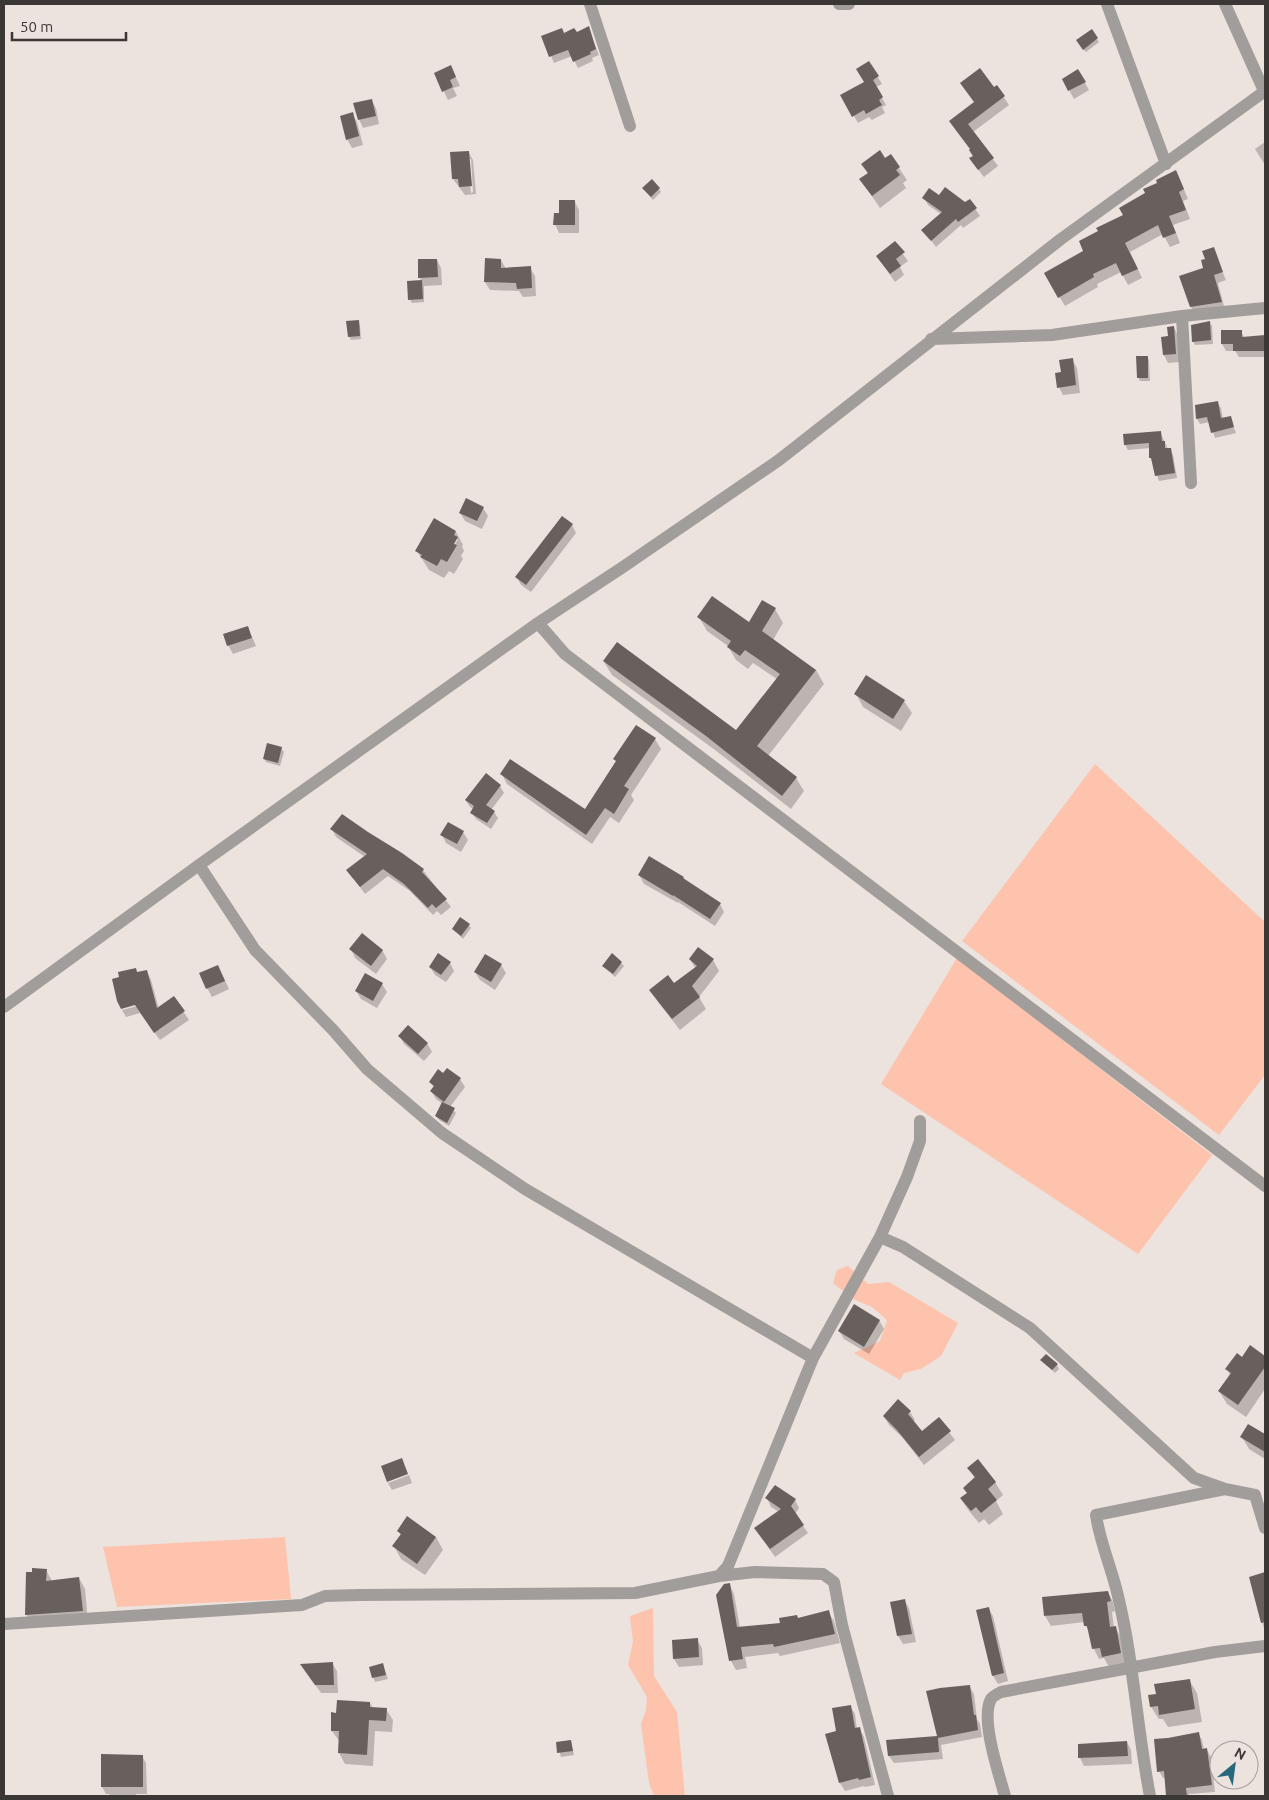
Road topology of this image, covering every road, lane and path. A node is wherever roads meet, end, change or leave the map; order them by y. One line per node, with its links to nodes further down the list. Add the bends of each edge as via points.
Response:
1 (590, 4): 7 (street)
2 (839, 4): 3 (street)
3 (849, 4)
4 (1107, 4): 8 (street)
5 (1225, 4): 6 (street)
6 (1265, 92): 8 (street)
7 (630, 126)
8 (1166, 164): 11 (street, via 1060,239)
9 (1265, 308): 10 (street)
10 (1182, 316): 11 (street, via 1052,335); 12 (street)
11 (932, 339): 13 (street, via 779,460)
12 (1191, 482)
13 (538, 623): 14 (street); 17 (street, via 565,654)
14 (199, 865): 15 (street); 19 (street, via 255,950 367,1068 442,1133 525,1189)
15 (4, 1007)
16 (920, 1121): 18 (street, via 920,1141)
17 (1265, 1186)
18 (880, 1236): 19 (street); 20 (street, via 903,1247 1030,1328 1194,1478)
19 (813, 1358): 22 (street, via 728,1566)
20 (1225, 1489): 21 (street, via 1255,1494); 25 (street, via 1096,1515 1118,1595)
21 (1265, 1528)
22 (719, 1576): 23 (street, via 635,1593 325,1596 302,1605); 26 (street, via 755,1572 823,1574 834,1582 842,1625)
23 (4, 1624)
24 (1265, 1646): 25 (street)
25 (1131, 1667): 27 (street, via 994,1695 988,1726); 28 (street)
26 (888, 1796)
27 (1005, 1796)
28 (1150, 1796)

